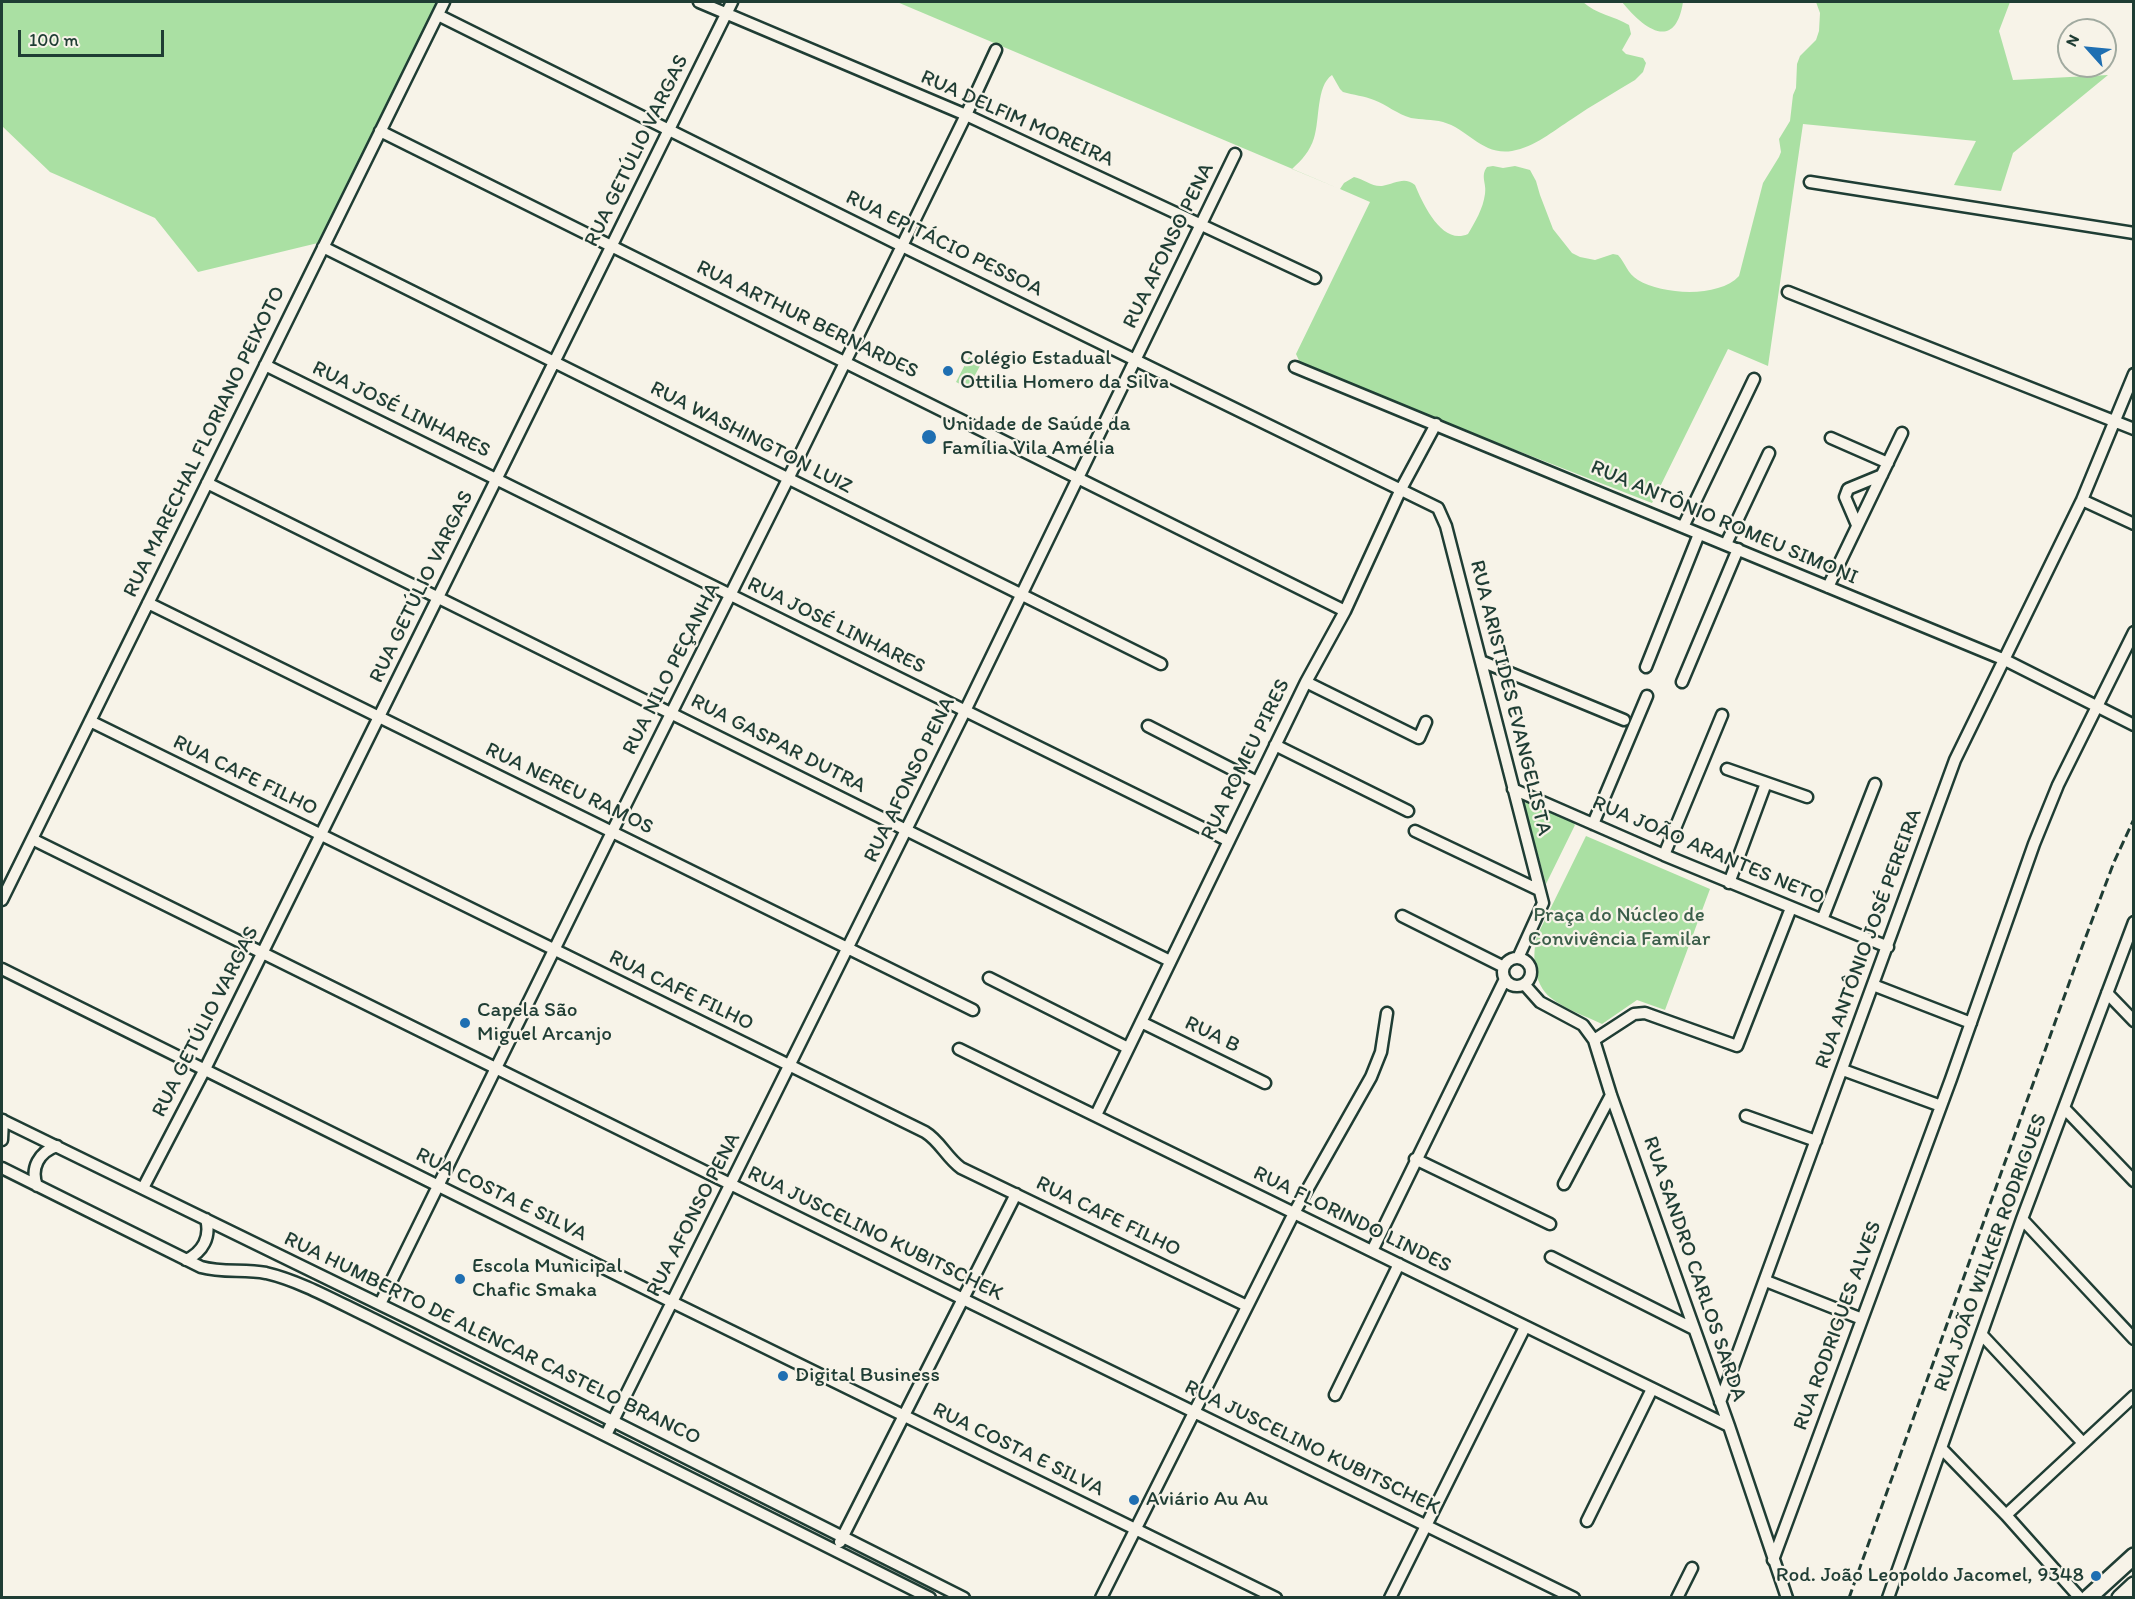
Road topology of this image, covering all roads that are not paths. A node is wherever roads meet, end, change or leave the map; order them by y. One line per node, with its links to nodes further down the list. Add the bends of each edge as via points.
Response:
1 (444, 2): 5 (street, RUA MARECHAL FLORIANO PEIXOTO)
2 (699, 2): 4 (street, RUA DELFIM MOREIRA)
3 (732, 2): 4 (street, RUA GETÚLIO VARGAS)
4 (726, 13): 7 (street, RUA DELFIM MOREIRA); 8 (street, RUA GETÚLIO VARGAS)
5 (438, 15): 8 (street, RUA EPITÁCIO PESSOA); 9 (street, RUA MARECHAL FLORIANO PEIXOTO)
6 (996, 50): 7 (street, RUA NILO PEÇANHA)
7 (966, 116): 12 (street, RUA DELFIM MOREIRA); 15 (street, RUA NILO PEÇANHA)
8 (665, 129): 14 (street, RUA GETÚLIO VARGAS); 15 (street, RUA EPITÁCIO PESSOA)
9 (380, 131): 14 (street, RUA ARTHUR BERNARDES); 16 (street, RUA MARECHAL FLORIANO PEIXOTO)
10 (1235, 154): 12 (street, RUA AFONSO PENA)
11 (1810, 182): 13 (street)
12 (1201, 225): 17 (street, RUA DELFIM MOREIRA); 19 (street, RUA AFONSO PENA)
13 (2133, 232)
14 (612, 245): 20 (street, RUA GETÚLIO VARGAS); 21 (street, RUA ARTHUR BERNARDES)
15 (902, 246): 19 (street, RUA EPITÁCIO PESSOA); 21 (street, RUA NILO PEÇANHA)
16 (323, 247): 20 (street, RUA WASHINGTON LUIZ); 22 (street, RUA MARECHAL FLORIANO PEIXOTO)
17 (1315, 278)
18 (1788, 292): 26 (street)
19 (1135, 360): 34 (street, RUA AFONSO PENA); 38 (street, RUA EPITÁCIO PESSOA)
20 (555, 362): 35 (street, RUA WASHINGTON LUIZ); 36 (street, RUA GETÚLIO VARGAS)
21 (846, 362): 34 (street, RUA ARTHUR BERNARDES); 35 (street, RUA NILO PEÇANHA)
22 (265, 365): 36 (street, RUA JOSÉ LINHARES); 37 (street, RUA MARECHAL FLORIANO PEIXOTO)
23 (1295, 367): 27 (street, RUA ANTÔNIO ROMEU SIMONI)
24 (2133, 374): 26 (street, RUA ANTÔNIO JOSÉ PEREIRA)
25 (1754, 379): 43 (street)
26 (2115, 422): 28 (street); 39 (street, RUA ANTÔNIO JOSÉ PEREIRA)
27 (1436, 424): 38 (street, RUA ROMEU PIRES); 43 (street, RUA ANTÔNIO ROMEU SIMONI)
28 (2133, 429)
29 (1902, 433): 32 (street)
30 (1831, 438): 32 (street)
31 (1769, 453): 45 (street)
32 (1888, 463): 33 (street)
33 (1882, 474): 42 (street); 42 (street, via 1845,492)
34 (1079, 477): 48 (street, RUA AFONSO PENA); 52 (street, RUA ARTHUR BERNARDES)
35 (788, 478): 48 (street, RUA WASHINGTON LUIZ); 49 (street, RUA NILO PEÇANHA)
36 (497, 479): 49 (street, RUA JOSÉ LINHARES); 50 (street, RUA GETÚLIO VARGAS)
37 (207, 483): 50 (street, RUA GASPAR DUTRA); 51 (street, RUA MARECHAL FLORIANO PEIXOTO)
38 (1401, 489): 40 (street, RUA EPITÁCIO PESSOA); 52 (street, RUA ROMEU PIRES)
39 (2082, 501): 41 (street); 54 (street, RUA ANTÔNIO JOSÉ PEREIRA)
40 (1434, 504): 55 (street, RUA ARISTIDES EVANGELISTA, via 1446,526)
41 (2133, 524)
42 (1857, 525): 47 (street)
43 (1683, 526): 44 (street, RUA ANTÔNIO ROMEU SIMONI)
44 (1699, 534): 45 (street, RUA ANTÔNIO ROMEU SIMONI); 57 (street)
45 (1726, 544): 46 (street, RUA ANTÔNIO ROMEU SIMONI)
46 (1738, 549): 47 (street, RUA ANTÔNIO ROMEU SIMONI); 59 (street)
47 (1828, 587): 54 (street, RUA ANTÔNIO ROMEU SIMONI)
48 (1023, 594): 56 (street, RUA WASHINGTON LUIZ); 62 (street, RUA AFONSO PENA)
49 (730, 595): 62 (street, RUA JOSÉ LINHARES); 63 (street, RUA NILO PEÇANHA)
50 (438, 598): 63 (street, RUA GASPAR DUTRA); 65 (street, RUA GETÚLIO VARGAS)
51 (148, 603): 65 (street, RUA NEREU RAMOS); 67 (street, RUA MARECHAL FLORIANO PEIXOTO)
52 (1345, 610): 58 (street, RUA ROMEU PIRES)
53 (2133, 632): 61 (street, RUA RODRIGUES ALVES)
54 (2005, 660): 61 (street, RUA ANTÔNIO ROMEU SIMONI); 94 (street, RUA ANTÔNIO JOSÉ PEREIRA, via 1955,759)
55 (1481, 661): 66 (street); 76 (street, RUA ARISTIDES EVANGELISTA)
56 (1161, 664)
57 (1646, 667)
58 (1306, 682): 68 (street, via 1419,738); 71 (street, RUA ROMEU PIRES)
59 (1682, 682)
60 (1647, 696): 79 (street)
61 (2098, 706): 69 (street, RUA ANTÔNIO ROMEU SIMONI); 111 (street, RUA RODRIGUES ALVES, via 2034,843)
62 (965, 711): 80 (street, RUA AFONSO PENA); 85 (street, RUA JOSÉ LINHARES)
63 (672, 713): 80 (street, RUA GASPAR DUTRA); 82 (street, RUA NILO PEÇANHA)
64 (1722, 715): 86 (street)
65 (379, 717): 82 (street, RUA NEREU RAMOS); 83 (street, RUA GETÚLIO VARGAS)
66 (1624, 720)
67 (90, 721): 83 (street, RUA CAFE FILHO); 84 (street, RUA MARECHAL FLORIANO PEIXOTO)
68 (1426, 722)
69 (2133, 725)
70 (1148, 726): 73 (street)
71 (1275, 745): 73 (street, RUA ROMEU PIRES); 78 (street)
72 (1727, 769): 74 (street)
73 (1257, 782): 85 (street, RUA ROMEU PIRES)
74 (1766, 783): 77 (street); 87 (street)
75 (1875, 784): 92 (street)
76 (1513, 789): 79 (street, RUA JOÃO ARANTES NETO); 88 (street, RUA ARISTIDES EVANGELISTA)
77 (1807, 797)
78 (1408, 811)
79 (1593, 824): 86 (street, RUA JOÃO ARANTES NETO)
80 (907, 830): 95 (street, RUA AFONSO PENA); 99 (street, RUA GASPAR DUTRA)
81 (1415, 831): 88 (street)
82 (612, 832): 95 (street, RUA NEREU RAMOS); 96 (street, RUA NILO PEÇANHA)
83 (321, 835): 96 (street, RUA CAFE FILHO); 97 (street, RUA GETÚLIO VARGAS)
84 (32, 839): 89 (street, RUA MARECHAL FLORIANO PEIXOTO); 97 (street, RUA JUSCELINO KUBITSCHEK)
85 (1229, 841): 99 (street, RUA ROMEU PIRES)
86 (1664, 855): 87 (street, RUA JOÃO ARANTES NETO)
87 (1729, 883): 90 (street, RUA JOÃO ARANTES NETO)
88 (1539, 890): 98 (street, RUA ARISTIDES EVANGELISTA, via 1543,903)
89 (2, 900)
90 (1791, 908): 92 (street, RUA JOÃO ARANTES NETO); 112 (street, via 1737,1046 1645,1013 1634,1014)
91 (1402, 916): 100 (street)
92 (1822, 920): 94 (street, RUA JOÃO ARANTES NETO)
93 (2133, 922): 106 (street, RUA JOÃO WILKER RODRIGUES)
94 (1887, 947): 105 (street, RUA ANTÔNIO JOSÉ PEREIRA)
95 (848, 949): 107 (street, RUA NEREU RAMOS); 115 (street, RUA AFONSO PENA)
96 (555, 950): 115 (street, RUA CAFE FILHO); 116 (street, RUA NILO PEÇANHA)
97 (262, 953): 116 (street, RUA JUSCELINO KUBITSCHEK); 117 (street, RUA GETÚLIO VARGAS)
98 (1518, 958): 100 (street); 104 (street, via 1531,969)
99 (1170, 961): 110 (street, RUA ROMEU PIRES)
100 (1504, 967): 103 (street)
101 (2, 969): 117 (street, RUA COSTA E SILVA)
102 (989, 978): 113 (street)
103 (1505, 979): 104 (street, via 1511,985); 129 (street)
104 (1524, 984): 112 (street, RUA SANDRO CARLOS SARDA, via 1540,1002 1583,1025)
105 (1873, 985): 111 (street); 118 (street, RUA ANTÔNIO JOSÉ PEREIRA)
106 (2107, 993): 109 (street); 122 (street, RUA JOÃO WILKER RODRIGUES)
107 (973, 1010)
108 (1387, 1013): 138 (street, via 1382,1052 1371,1077)
109 (2133, 1021)
110 (1141, 1022): 113 (street, RUA ROMEU PIRES); 119 (street, RUA B)
111 (1971, 1023): 121 (street, RUA RODRIGUES ALVES)
112 (1594, 1040): 120 (street, RUA SANDRO CARLOS SARDA)
113 (1128, 1048): 123 (street, RUA ROMEU PIRES)
114 (959, 1049): 123 (street, RUA FLORINDO LINDES)
115 (790, 1066): 133 (street, RUA AFONSO PENA); 137 (street, RUA CAFE FILHO, via 925,1132 961,1168)
116 (496, 1068): 133 (street, RUA JUSCELINO KUBITSCHEK); 135 (street, RUA NILO PEÇANHA)
117 (205, 1069): 135 (street, RUA COSTA E SILVA); 136 (street, RUA GETÚLIO VARGAS)
118 (1843, 1070): 121 (street); 127 (street, RUA ANTÔNIO JOSÉ PEREIRA)
119 (1265, 1083)
120 (1611, 1095): 132 (street); 153 (street, RUA SANDRO CARLOS SARDA)
121 (1941, 1106): 151 (street, RUA RODRIGUES ALVES)
122 (2064, 1108): 131 (street); 140 (street, RUA JOÃO WILKER RODRIGUES)
123 (1095, 1115): 138 (street, RUA FLORINDO LINDES)
124 (1746, 1116): 127 (street)
125 (2, 1120): 126 (street); 128 (street, RUA HUMBERTO DE ALENCAR CASTELO BRANCO)
126 (2, 1140)
127 (1816, 1141): 146 (street, RUA ANTÔNIO JOSÉ PEREIRA)
128 (57, 1146): 134 (street, via 47,1150 37,1162); 136 (street, RUA HUMBERTO DE ALENCAR CASTELO BRANCO)
129 (1415, 1159): 141 (street); 142 (street)
130 (2, 1167): 134 (street, RUA HUMBERTO DE ALENCAR CASTELO BRANCO)
131 (2133, 1181)
132 (1564, 1184)
133 (731, 1185): 147 (street, RUA JUSCELINO KUBITSCHEK); 148 (street, RUA AFONSO PENA)
134 (37, 1186): 144 (street, RUA HUMBERTO DE ALENCAR CASTELO BRANCO)
135 (438, 1186): 148 (street, RUA COSTA E SILVA); 149 (street, RUA NILO PEÇANHA)
136 (143, 1188): 139 (street, RUA HUMBERTO DE ALENCAR CASTELO BRANCO)
137 (1016, 1194): 147 (street); 150 (street, RUA CAFE FILHO)
138 (1294, 1213): 142 (street, RUA FLORINDO LINDES); 150 (street)
139 (206, 1219): 144 (street, via 206,1241 196,1255); 149 (street, RUA HUMBERTO DE ALENCAR CASTELO BRANCO)
140 (2022, 1219): 154 (street, RUA JOÃO WILKER RODRIGUES); 155 (street)
141 (1550, 1224)
142 (1372, 1251): 145 (street, RUA FLORINDO LINDES)
143 (1551, 1257): 153 (street)
144 (186, 1260): 164 (street, RUA HUMBERTO DE ALENCAR CASTELO BRANCO, via 209,1269 252,1271 289,1280)
145 (1399, 1264): 152 (street, RUA FLORINDO LINDES); 157 (street)
146 (1766, 1281): 151 (street); 159 (street, RUA ANTÔNIO JOSÉ PEREIRA)
147 (963, 1299): 160 (street, RUA JUSCELINO KUBITSCHEK); 161 (street)
148 (672, 1302): 161 (street, RUA COSTA E SILVA); 162 (street, RUA AFONSO PENA)
149 (380, 1304): 162 (street, RUA HUMBERTO DE ALENCAR CASTELO BRANCO)
150 (1247, 1306): 160 (street)
151 (1862, 1319): 174 (street, RUA RODRIGUES ALVES)
152 (1525, 1327): 156 (street, RUA FLORINDO LINDES); 169 (street)
153 (1694, 1329): 159 (street, RUA SANDRO CARLOS SARDA)
154 (1982, 1335): 165 (street); 166 (street, RUA JOÃO WILKER RODRIGUES)
155 (2133, 1339)
156 (1652, 1389): 163 (street, RUA FLORINDO LINDES); 168 (street)
157 (1335, 1395)
158 (2133, 1396): 165 (street)
159 (1720, 1402): 163 (street, RUA SANDRO CARLOS SARDA)
160 (1194, 1411): 169 (street, RUA JUSCELINO KUBITSCHEK); 170 (street)
161 (905, 1416): 170 (street, RUA COSTA E SILVA); 171 (street)
162 (613, 1421): 164 (street, RUA AFONSO PENA); 171 (street, RUA HUMBERTO DE ALENCAR CASTELO BRANCO)
163 (1729, 1426): 174 (street, RUA SANDRO CARLOS SARDA)
164 (606, 1435): 172 (street, RUA HUMBERTO DE ALENCAR CASTELO BRANCO)
165 (2083, 1443): 167 (street)
166 (1942, 1449): 167 (street); 185 (street, RUA JOÃO WILKER RODRIGUES)
167 (2006, 1515): 186 (street)
168 (1587, 1521)
169 (1426, 1526): 181 (street); 182 (street, RUA JUSCELINO KUBITSCHEK)
170 (1135, 1529): 179 (street); 180 (street, RUA COSTA E SILVA)
171 (843, 1536): 172 (street); 178 (street, RUA HUMBERTO DE ALENCAR CASTELO BRANCO)
172 (836, 1551): 177 (street, RUA HUMBERTO DE ALENCAR CASTELO BRANCO)
173 (2133, 1556): 187 (highway)
174 (1773, 1560): 184 (street, RUA SANDRO CARLOS SARDA)
175 (1692, 1568): 183 (street)
176 (2133, 1585): 188 (highway)
177 (930, 1598)
178 (964, 1598)
179 (1101, 1598)
180 (1276, 1598)
181 (1390, 1598)
182 (1574, 1598)
183 (1677, 1598)
184 (1787, 1598)
185 (1888, 1598)
186 (2080, 1598)
187 (2088, 1598)
188 (2120, 1598)

